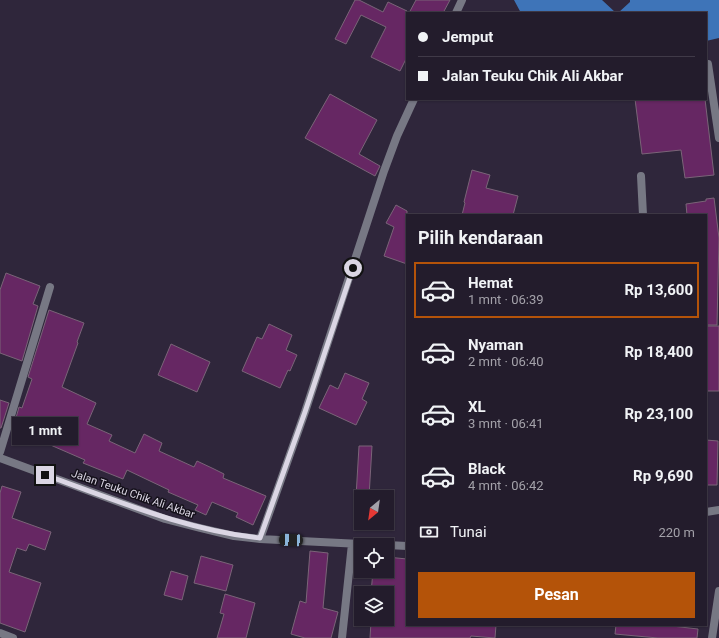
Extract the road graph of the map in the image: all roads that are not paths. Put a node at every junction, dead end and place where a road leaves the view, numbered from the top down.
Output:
1 (462, 0) edge
2 (456, 12) edge
3 (708, 64) dead end
4 (414, 100) edge
5 (719, 138) edge
6 (641, 176) dead end
7 (643, 214) edge
8 (50, 288) dead end
9 (0, 452) edge
10 (0, 458) edge
11 (719, 510) edge
12 (707, 512) edge
13 (260, 538) junction
14 (352, 544) joint
15 (394, 545) edge
16 (406, 546) edge
17 (719, 591) edge
18 (0, 632) edge
19 (13, 638) edge
20 (342, 638) edge
21 (712, 638) edge

1 - 2 street
3 - 5 street
4 - 13 street
6 - 7 street
8 - 9 street
10 - 13 street, Jalan Teuku Chik Ali Akbar
11 - 12 street
13 - 14 street, Jalan Teuku Chik Ali Akbar
14 - 20 street
15 - 16 street
17 - 21 street
18 - 19 street

